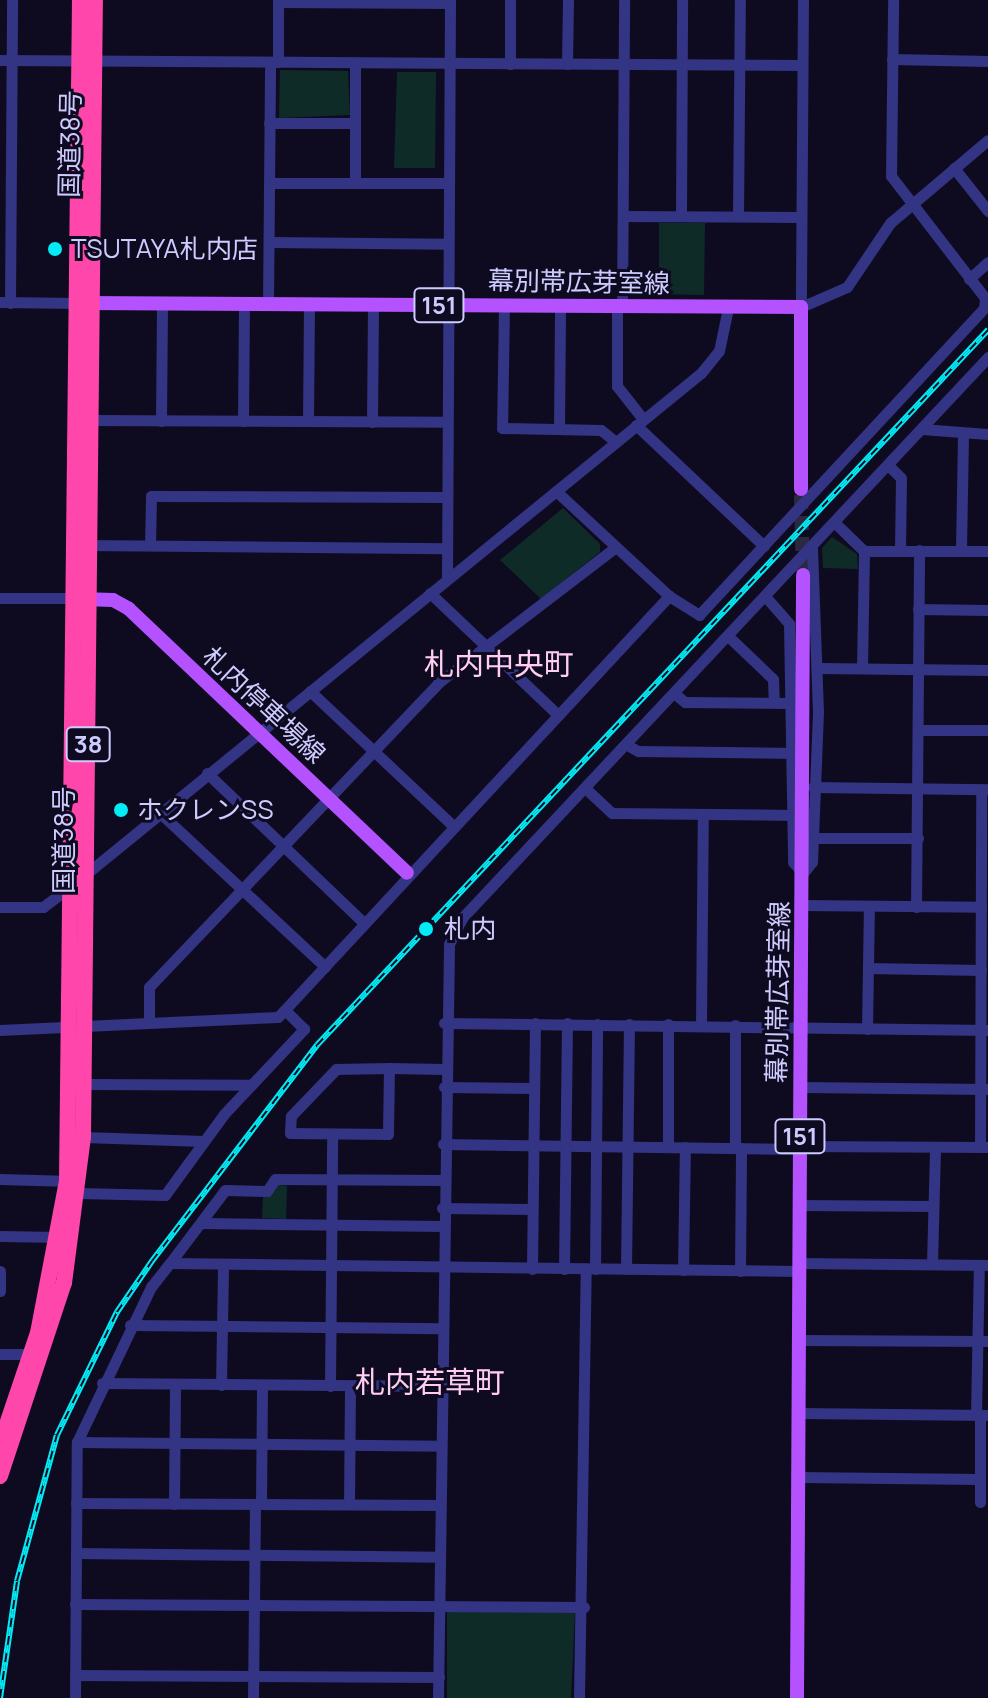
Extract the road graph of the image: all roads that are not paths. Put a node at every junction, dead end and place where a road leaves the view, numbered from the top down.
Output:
1 (12, 0) edge
2 (80, 0) edge
3 (95, 0) edge
4 (510, 0) edge
5 (568, 0) edge
6 (624, 0) edge
7 (682, 0) edge
8 (740, 0) edge
9 (803, 0) edge
10 (893, 0) edge
11 (278, 1) edge
12 (450, 2) edge
13 (892, 59) junction
14 (6, 60) edge
15 (87, 61) junction
16 (988, 61) edge
17 (274, 62) junction
18 (355, 63) junction
19 (450, 63) junction
20 (510, 64) junction
21 (567, 64) junction
22 (624, 64) junction
23 (681, 65) junction
24 (739, 65) junction
25 (802, 65) junction
26 (269, 123) junction
27 (355, 123) junction
28 (988, 140) edge
29 (954, 168) junction
30 (269, 183) junction
31 (355, 183) junction
32 (449, 183) junction
33 (909, 204) junction
34 (988, 211) edge
35 (623, 216) junction
36 (681, 216) junction
37 (738, 216) junction
38 (801, 217) junction
39 (5, 237) edge
40 (269, 242) junction
41 (448, 244) junction
42 (988, 262) edge
43 (969, 279) junction
44 (5, 302) edge
45 (162, 302) junction
46 (85, 303) junction
47 (244, 304) junction
48 (268, 304) junction
49 (309, 304) junction
50 (373, 305) junction
51 (448, 305) junction
52 (504, 305) junction
53 (560, 306) junction
54 (619, 307) junction
55 (801, 307) junction
56 (728, 308) junction
57 (988, 357) edge
58 (92, 420) junction
59 (161, 421) junction
60 (243, 421) junction
61 (308, 421) junction
62 (372, 422) junction
63 (446, 422) junction
64 (640, 422) junction
65 (559, 429) junction
66 (922, 429) junction
67 (963, 434) junction
68 (988, 434) edge
69 (616, 442) junction
70 (888, 465) junction
71 (801, 489) tunnel mouth
72 (556, 491) junction
73 (446, 497) junction
74 (834, 522) junction
75 (83, 545) junction
76 (150, 545) junction
77 (764, 546) junction
78 (812, 546) junction
79 (616, 547) junction
80 (446, 548) junction
81 (900, 550) junction
82 (919, 550) junction
83 (961, 550) junction
84 (864, 551) junction
85 (988, 551) edge
86 (803, 575) tunnel mouth
87 (447, 578) junction
88 (430, 593) junction
89 (669, 596) junction
90 (765, 596) junction
91 (0, 598) edge
92 (83, 598) junction
93 (918, 609) junction
94 (988, 610) edge
95 (729, 637) junction
96 (489, 649) junction
97 (819, 668) junction
98 (862, 668) junction
99 (919, 669) junction
100 (988, 670) edge
101 (310, 691) junction
102 (675, 694) junction
103 (774, 702) junction
104 (790, 703) junction
105 (557, 714) junction
106 (918, 730) junction
107 (988, 730) edge
108 (258, 732) junction
109 (627, 745) junction
110 (374, 750) junction
111 (794, 753) junction
112 (207, 773) junction
113 (813, 787) junction
114 (917, 787) junction
115 (585, 788) junction
116 (984, 789) edge
117 (329, 799) junction
118 (159, 812) junction
119 (703, 814) junction
120 (793, 815) junction
121 (452, 825) junction
122 (813, 838) junction
123 (918, 838) junction
124 (285, 846) junction
125 (407, 873) junction
126 (803, 873) junction
127 (81, 878) junction
128 (245, 890) junction
129 (803, 905) junction
130 (869, 906) junction
131 (0, 907) edge
132 (916, 907) junction
133 (981, 907) junction
134 (364, 923) junction
135 (325, 967) junction
136 (868, 968) junction
137 (981, 970) junction
138 (285, 1010) junction
139 (149, 1021) junction
140 (444, 1023) junction
141 (535, 1023) junction
142 (567, 1023) junction
143 (597, 1024) junction
144 (629, 1024) junction
145 (668, 1024) junction
146 (701, 1024) junction
147 (735, 1025) junction
148 (80, 1026) junction
149 (801, 1028) junction
150 (867, 1029) junction
151 (0, 1030) edge
152 (984, 1030) edge
153 (389, 1068) junction
154 (444, 1069) junction
155 (86, 1084) junction
156 (251, 1085) junction
157 (444, 1087) junction
158 (801, 1087) junction
159 (534, 1088) junction
160 (984, 1089) edge
161 (332, 1134) junction
162 (83, 1137) junction
163 (204, 1141) junction
164 (443, 1144) junction
165 (533, 1146) junction
166 (566, 1146) junction
167 (597, 1147) junction
168 (627, 1147) junction
169 (668, 1147) junction
170 (685, 1147) junction
171 (935, 1147) junction
172 (984, 1147) edge
173 (738, 1148) junction
174 (799, 1148) junction
175 (0, 1179) edge
176 (331, 1180) junction
177 (443, 1180) junction
178 (75, 1185) junction
179 (799, 1205) junction
180 (933, 1206) junction
181 (442, 1208) junction
182 (532, 1209) junction
183 (202, 1223) junction
184 (330, 1225) junction
185 (442, 1226) junction
186 (0, 1236) edge
187 (60, 1237) junction
188 (170, 1263) junction
189 (932, 1264) junction
190 (983, 1265) edge
191 (800, 1267) junction
192 (223, 1269) junction
193 (442, 1269) junction
194 (532, 1269) junction
195 (564, 1269) junction
196 (590, 1269) junction
197 (626, 1269) junction
198 (330, 1270) junction
199 (683, 1270) junction
200 (0, 1271) edge
201 (740, 1271) junction
202 (0, 1291) edge
203 (130, 1325) junction
204 (222, 1326) junction
205 (330, 1327) junction
206 (441, 1328) junction
207 (799, 1340) junction
208 (982, 1341) edge
209 (0, 1354) edge
210 (32, 1354) junction
211 (102, 1383) junction
212 (175, 1385) junction
213 (221, 1385) junction
214 (262, 1385) junction
215 (330, 1386) junction
216 (350, 1386) junction
217 (440, 1386) junction
218 (14, 1409) edge
219 (799, 1413) junction
220 (982, 1415) edge
221 (77, 1442) junction
222 (174, 1443) junction
223 (261, 1444) junction
224 (349, 1444) junction
225 (0, 1445) edge
226 (440, 1446) junction
227 (0, 1476) edge
228 (798, 1477) junction
229 (980, 1479) junction
230 (980, 1502) dead end
231 (76, 1503) junction
232 (174, 1504) junction
233 (258, 1504) junction
234 (349, 1504) junction
235 (440, 1505) junction
236 (76, 1553) junction
237 (255, 1554) junction
238 (439, 1557) junction
239 (75, 1604) junction
240 (254, 1606) junction
241 (439, 1607) junction
242 (584, 1607) junction
243 (75, 1675) junction
244 (253, 1677) junction
245 (439, 1677) junction
246 (75, 1698) edge
247 (253, 1698) edge
248 (438, 1698) edge
249 (579, 1698) edge
250 (797, 1698) edge

1 - 14 street
2 - 15 highway, 国道38号 / 38
3 - 15 highway, 国道38号 / 38
4 - 20 street
5 - 21 street
6 - 22 street
7 - 23 street
8 - 24 street
9 - 25 street
10 - 13 street
11 - 12 street
11 - 17 street
12 - 19 street
13 - 16 street
13 - 33 street
14 - 15 street
14 - 39 street
15 - 17 street
15 - 46 highway, 国道38号 / 38
17 - 18 street
17 - 26 street
18 - 19 street
18 - 27 street
19 - 20 street
19 - 32 street
20 - 21 street
21 - 22 street
22 - 23 street
22 - 35 street
23 - 24 street
23 - 36 street
24 - 25 street
24 - 37 street
25 - 38 street
26 - 27 street
26 - 30 street
27 - 31 street
28 - 29 street
29 - 33 street
29 - 34 street
30 - 31 street
30 - 40 street
31 - 32 street
32 - 41 street
33 - 43 street
33 - 55 street
35 - 36 street
35 - 54 street
36 - 37 street
37 - 38 street
38 - 55 street
39 - 44 street
40 - 41 street
40 - 48 street
41 - 51 street
42 - 43 street
43 - 77 street
44 - 46 street
45 - 46 main road, 幕別帯広芽室線 / 151
45 - 47 main road, 幕別帯広芽室線 / 151
45 - 59 street
46 - 58 highway, 国道38号 / 38
46 - 75 highway, 国道38号 / 38
47 - 48 main road, 幕別帯広芽室線 / 151
47 - 60 street
48 - 49 main road, 幕別帯広芽室線 / 151
49 - 50 main road, 幕別帯広芽室線 / 151
49 - 61 street
50 - 51 main road, 幕別帯広芽室線 / 151
50 - 62 street
51 - 52 main road, 幕別帯広芽室線 / 151
51 - 63 street
52 - 53 main road, 幕別帯広芽室線 / 151
52 - 65 street
53 - 54 main road, 幕別帯広芽室線 / 151
53 - 65 street
54 - 56 main road, 幕別帯広芽室線 / 151
54 - 64 street
55 - 56 main road, 幕別帯広芽室線 / 151
55 - 71 main road
56 - 64 street
57 - 66 street
58 - 59 street
58 - 75 highway, 国道38号 / 38
59 - 60 street
60 - 61 street
61 - 62 street
62 - 63 street
63 - 73 street
64 - 69 street
64 - 77 street
65 - 69 street
66 - 67 street
66 - 70 street
67 - 68 street
67 - 83 street
69 - 72 street
70 - 74 street
70 - 81 street
72 - 79 street
72 - 87 street
73 - 76 street
73 - 80 street
74 - 78 street
74 - 84 street
75 - 76 street
75 - 92 highway, 国道38号 / 38
76 - 80 street
77 - 89 street
78 - 90 street
78 - 97 street
79 - 89 street
79 - 96 street
80 - 87 street
81 - 82 street
81 - 84 street
82 - 83 street
82 - 93 street
83 - 85 street
84 - 98 street
86 - 126 main road, 幕別帯広芽室線 / 151
87 - 88 street
88 - 96 street
88 - 101 street
89 - 105 street
90 - 95 street
90 - 104 street
91 - 92 street
92 - 108 main road, 札内停車場線
92 - 127 highway, 国道38号 / 38
93 - 94 street
93 - 99 street
95 - 102 street
95 - 103 street
96 - 105 street
96 - 110 street
97 - 98 street
97 - 113 street
98 - 99 street
99 - 100 street
99 - 106 street
101 - 108 street
101 - 110 street
102 - 103 street
102 - 109 street
103 - 104 street
104 - 111 street
105 - 121 street
106 - 107 street
106 - 114 street
108 - 112 street
108 - 117 main road, 札内停車場線
109 - 111 street
109 - 115 street
110 - 117 street
110 - 121 street
111 - 120 street
112 - 118 street
112 - 124 street
113 - 114 street
113 - 122 street
114 - 116 street
114 - 123 street
115 - 119 street
115 - 140 street
116 - 133 street
117 - 124 street
117 - 125 main road, 札内停車場線
118 - 127 street
118 - 128 street
119 - 120 street
119 - 146 street
120 - 126 street
121 - 125 street
122 - 123 street
122 - 126 street
123 - 132 street
124 - 128 street
124 - 134 street
125 - 134 street
126 - 129 main road, 幕別帯広芽室線 / 151
127 - 131 street
127 - 148 highway, 国道38号 / 38
128 - 135 street
128 - 139 street
129 - 130 street
129 - 149 main road, 幕別帯広芽室線 / 151
130 - 132 street
130 - 136 street
132 - 133 street
133 - 137 street
134 - 135 street
135 - 138 street
136 - 137 street
136 - 150 street
137 - 152 street
138 - 139 street
138 - 156 street
139 - 148 street
140 - 141 street
140 - 154 street
141 - 142 street
141 - 159 street
142 - 143 street
142 - 166 street
143 - 144 street
143 - 167 street
144 - 145 street
144 - 168 street
145 - 146 street
145 - 169 street
146 - 147 street
147 - 149 street
147 - 173 street
148 - 151 street
148 - 155 highway, 国道38号 / 38
148 - 178 highway, 国道38号 / 38
149 - 150 street
149 - 158 main road, 幕別帯広芽室線 / 151
150 - 152 street
152 - 160 street
153 - 154 street
153 - 161 street
153 - 161 street
154 - 157 street
155 - 156 street
155 - 162 highway, 国道38号 / 38
156 - 163 street
157 - 159 street
157 - 164 street
158 - 160 street
158 - 174 main road, 幕別帯広芽室線 / 151
159 - 165 street
160 - 172 street
161 - 176 street
162 - 163 street
162 - 178 highway, 国道38号 / 38
163 - 178 street
164 - 165 street
164 - 177 street
165 - 166 street
165 - 182 street
166 - 167 street
166 - 195 street
167 - 168 street
167 - 196 street
168 - 169 street
168 - 197 street
169 - 170 street
170 - 173 street
170 - 199 street
171 - 172 street
171 - 174 street
171 - 180 street
173 - 174 street
173 - 201 street
174 - 179 main road, 幕別帯広芽室線 / 151
175 - 178 street
176 - 177 street
176 - 183 street
176 - 184 street
177 - 181 street
178 - 187 highway, 国道38号 / 38
178 - 218 highway, 国道38号 / 38
179 - 180 street
179 - 191 main road, 幕別帯広芽室線 / 151
180 - 189 street
181 - 182 street
181 - 185 street
182 - 194 street
183 - 184 street
183 - 188 street
184 - 185 street
184 - 198 street
185 - 193 street
186 - 187 street
187 - 210 highway, 国道38号 / 38
188 - 192 street
188 - 203 street
189 - 190 street
189 - 191 street
190 - 208 street
191 - 201 street
191 - 207 main road, 幕別帯広芽室線 / 151
192 - 198 street
192 - 204 street
193 - 194 street
193 - 198 street
193 - 206 street
194 - 195 street
195 - 196 street
196 - 197 street
196 - 242 street
197 - 199 street
198 - 205 street
199 - 201 street
200 - 202 street
203 - 204 street
203 - 211 street
204 - 205 street
204 - 213 street
205 - 206 street
205 - 215 street
206 - 217 street
207 - 208 street
207 - 219 main road, 幕別帯広芽室線 / 151
208 - 220 street
209 - 210 street
210 - 218 highway, 国道38号 / 38
211 - 212 street
211 - 221 street
212 - 213 street
212 - 222 street
213 - 214 street
214 - 215 street
214 - 223 street
215 - 216 street
216 - 217 street
216 - 224 street
217 - 226 street
218 - 225 highway, 国道38号 / 38
218 - 227 highway, 国道38号 / 38
219 - 220 street
219 - 228 main road, 幕別帯広芽室線 / 151
220 - 229 street
221 - 222 street
221 - 231 street
222 - 223 street
222 - 232 street
223 - 224 street
223 - 233 street
224 - 226 street
224 - 234 street
226 - 235 street
228 - 229 street
228 - 250 main road, 幕別帯広芽室線 / 151
229 - 230 street
231 - 232 street
231 - 236 street
232 - 233 street
233 - 234 street
233 - 237 street
234 - 235 street
235 - 238 street
236 - 237 street
236 - 239 street
237 - 238 street
237 - 240 street
238 - 241 street
239 - 240 street
239 - 243 street
240 - 241 street
240 - 244 street
241 - 242 street
241 - 245 street
242 - 249 street
243 - 244 street
243 - 246 street
244 - 245 street
244 - 247 street
245 - 248 street

